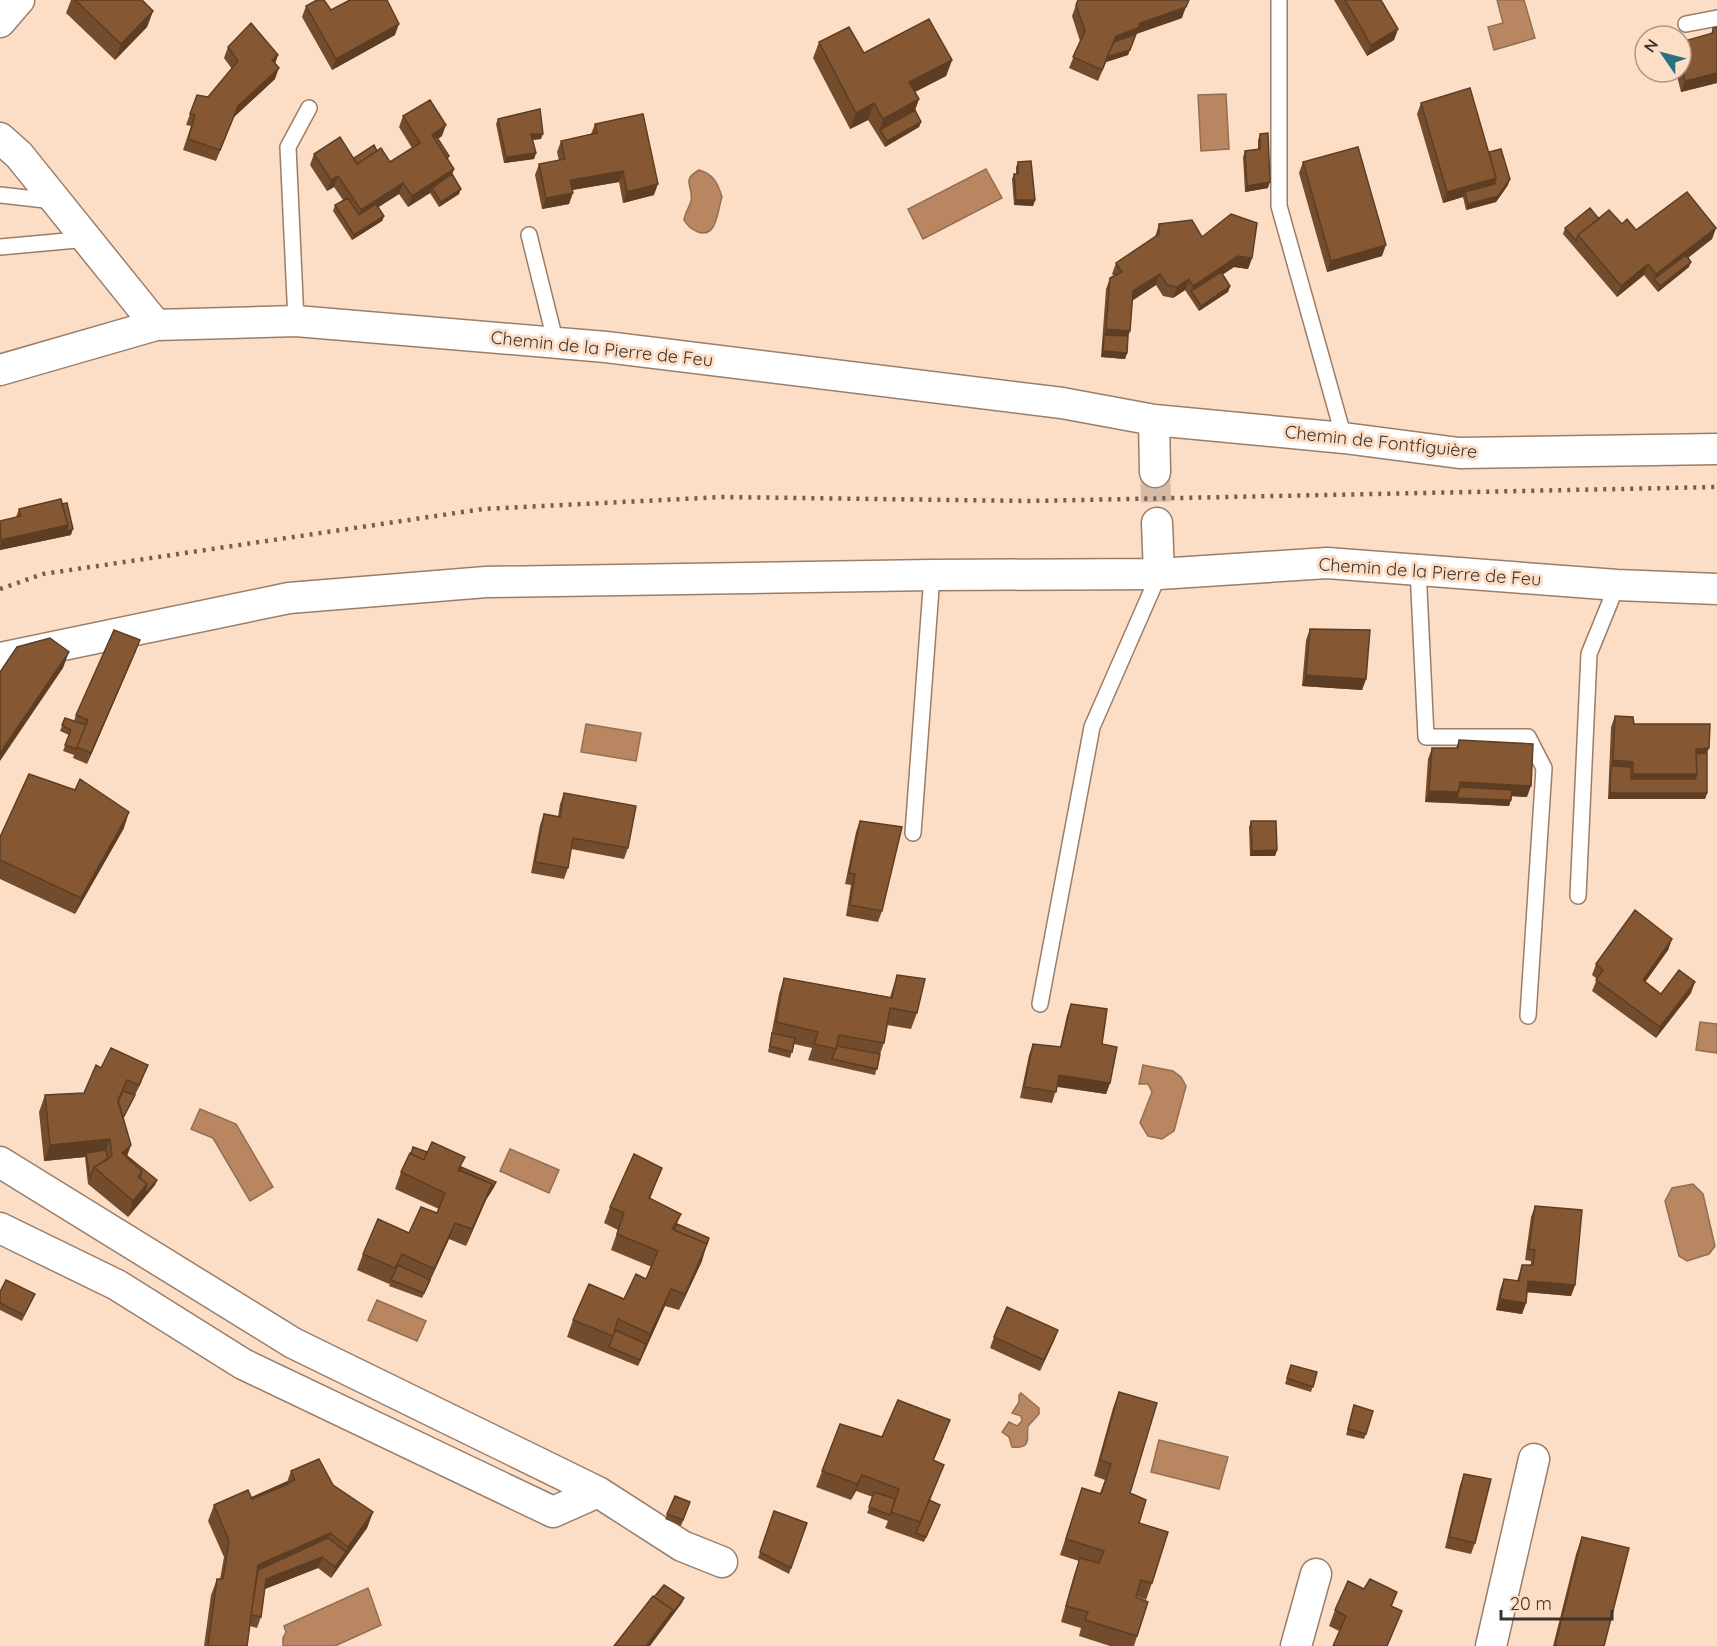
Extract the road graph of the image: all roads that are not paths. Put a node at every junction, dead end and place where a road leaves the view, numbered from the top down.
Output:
1 (19, 0) edge
2 (1279, 0) edge
3 (1717, 18) edge
4 (0, 22) edge
5 (1686, 24) dead end
6 (309, 108) dead end
7 (0, 138) edge
8 (0, 195) edge
9 (57, 201) junction
10 (529, 235) dead end
11 (88, 239) junction
12 (0, 247) edge
13 (296, 321) junction
14 (156, 325) junction
15 (556, 344) junction
16 (0, 370) edge
17 (1154, 420) junction
18 (1344, 438) junction
19 (1717, 449) edge
20 (1155, 472) tunnel mouth
21 (1157, 523) tunnel mouth
22 (1418, 569) junction
23 (1159, 574) junction
24 (932, 575) junction
25 (1617, 585) junction
26 (1717, 589) edge
27 (0, 658) edge
28 (913, 833) dead end
29 (1578, 896) dead end
30 (1040, 1004) dead end
31 (1528, 1016) dead end
32 (0, 1162) edge
33 (0, 1228) edge
34 (1534, 1459) dead end
35 (598, 1491) junction
36 (722, 1562) dead end
37 (1317, 1574) dead end
38 (1296, 1646) edge
39 (1491, 1646) edge

1 - 4 street
2 - 18 lane
3 - 5 lane
6 - 13 lane
7 - 9 street
8 - 9 lane
9 - 11 street
10 - 15 lane
11 - 12 lane
11 - 14 street
13 - 14 street, Chemin de la Pierre de Feu
13 - 15 street, Chemin de la Pierre de Feu
14 - 16 street, Chemin de la Pierre de Feu
15 - 17 street, Chemin de la Pierre de Feu
17 - 18 street, Chemin de Fontfiguière
17 - 20 street
18 - 19 street, Chemin de Fontfiguière
21 - 23 street
22 - 23 street, Chemin de la Pierre de Feu
22 - 25 street, Chemin de la Pierre de Feu
22 - 31 lane
23 - 24 street, Chemin de la Pierre de Feu
23 - 30 lane
24 - 27 street, Chemin de la Pierre de Feu
24 - 28 lane
25 - 26 street, Chemin de la Pierre de Feu
25 - 29 lane
32 - 35 street
33 - 35 street
34 - 39 street
35 - 36 street
37 - 38 street

